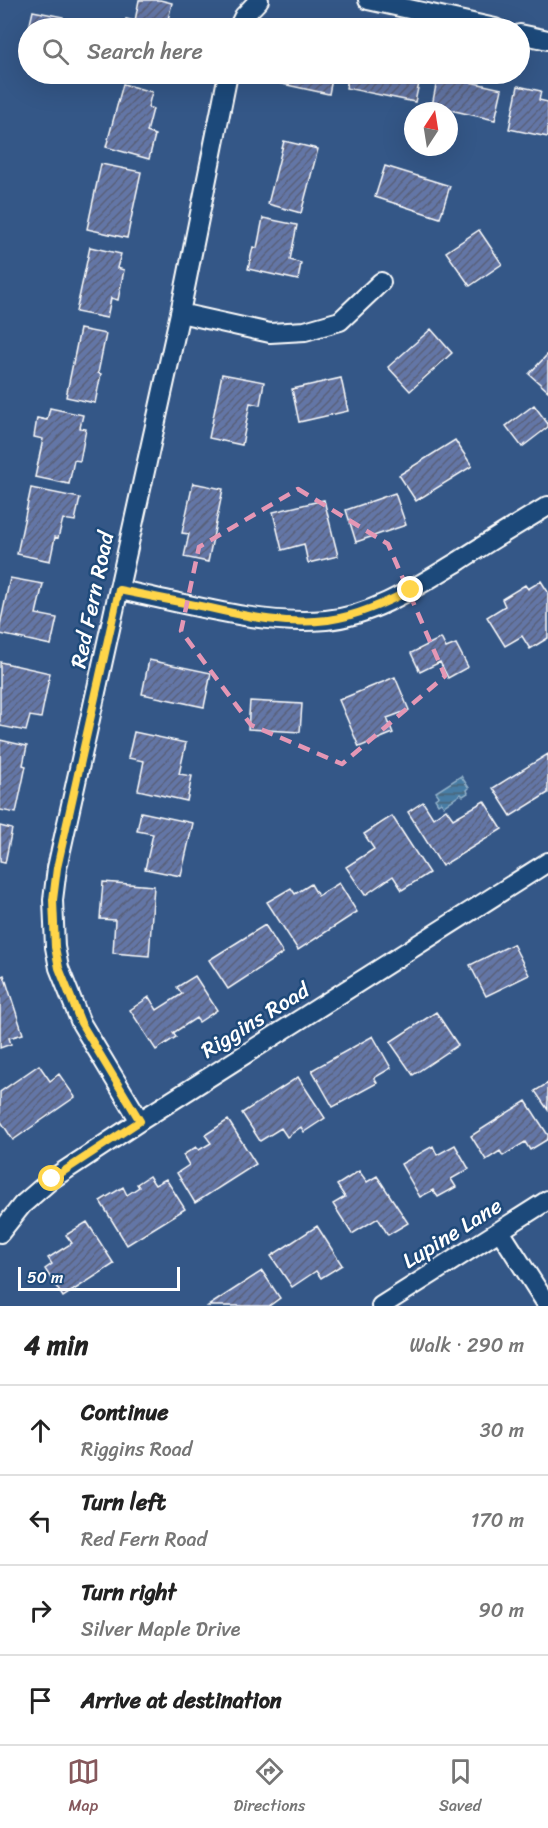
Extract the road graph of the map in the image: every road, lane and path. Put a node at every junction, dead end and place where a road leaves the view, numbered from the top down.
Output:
1 (259, 0) edge
2 (368, 0) edge
3 (243, 18) edge
4 (450, 18) edge
5 (530, 36) edge
6 (548, 40) edge
7 (226, 84) edge
8 (381, 282) dead end
9 (180, 313) junction
10 (548, 506) edge
11 (119, 590) junction
12 (548, 862) edge
13 (140, 1121) junction
14 (548, 1200) edge
15 (500, 1231) junction
16 (0, 1233) edge
17 (381, 1306) edge
18 (548, 1306) edge

1 - 3 street
2 - 4 street
5 - 6 street
7 - 9 street, Red Fern Road
8 - 9 street
9 - 11 street, Red Fern Road
10 - 11 street
11 - 13 street, Red Fern Road
12 - 13 street, Riggins Road
13 - 16 street, Riggins Road
14 - 15 street, Lupine Lane
15 - 17 street, Lupine Lane
15 - 18 street

